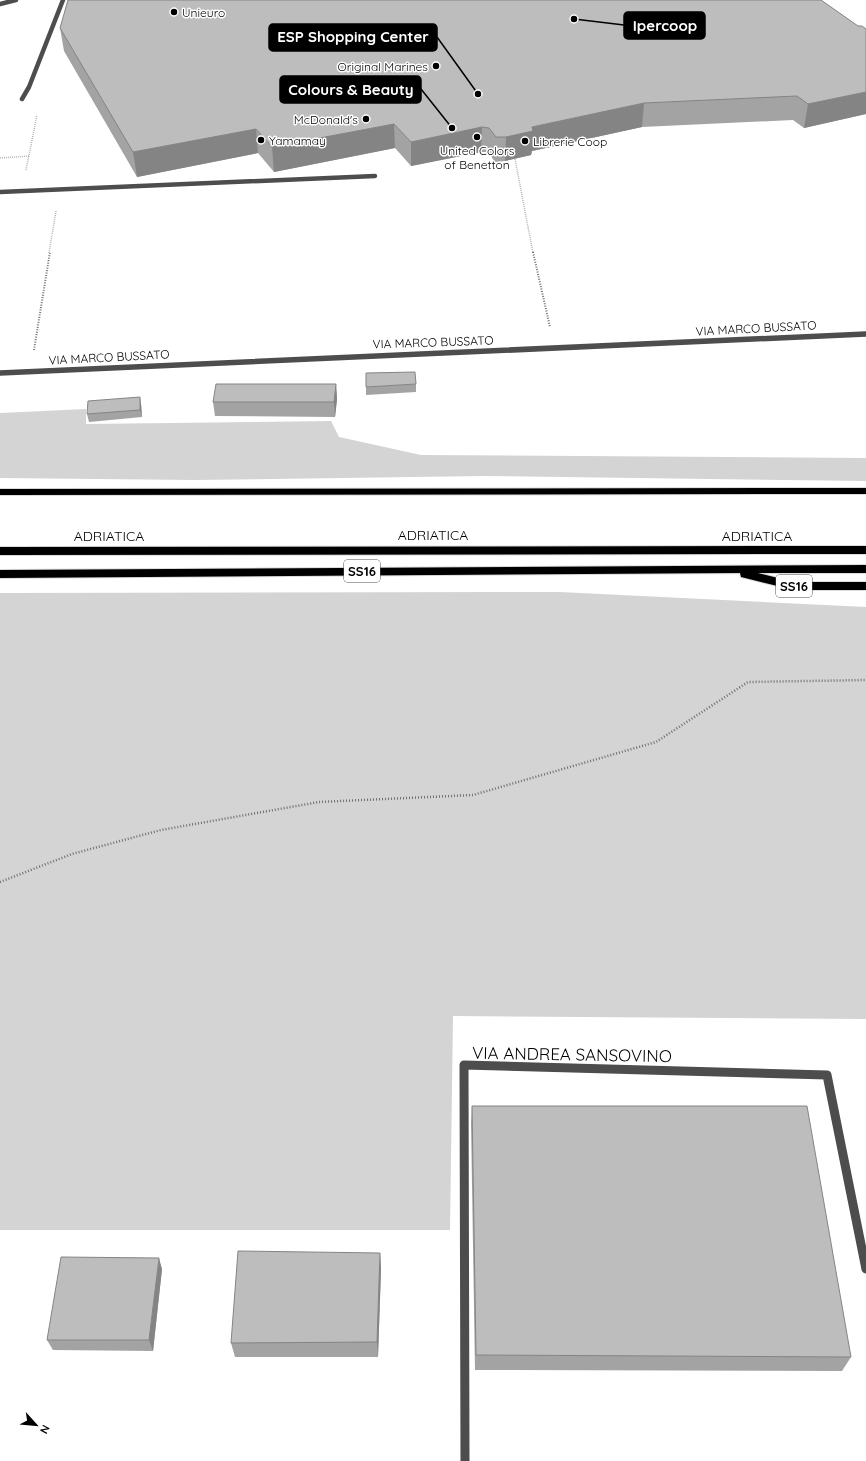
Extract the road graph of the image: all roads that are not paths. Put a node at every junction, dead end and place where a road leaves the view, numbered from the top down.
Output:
1 (16, 0) edge
2 (63, 0) edge
3 (0, 4) edge
4 (22, 100) dead end
5 (375, 176) dead end
6 (0, 192) edge
7 (866, 334) edge
8 (0, 373) edge
9 (866, 491) edge
10 (0, 492) edge
11 (866, 550) edge
12 (0, 551) edge
13 (724, 569) junction
14 (866, 569) edge
15 (0, 574) edge
16 (866, 586) edge
17 (866, 1269) edge
18 (465, 1461) edge

1 - 3 street
2 - 4 street
5 - 6 street
7 - 8 street, VIA MARCO BUSSATO
9 - 10 highway
11 - 12 highway, ADRIATICA / SS16
13 - 14 highway, SS16
13 - 15 highway, SS16
13 - 16 highway, SS16
17 - 18 street, VIA ANDREA SANSOVINO

